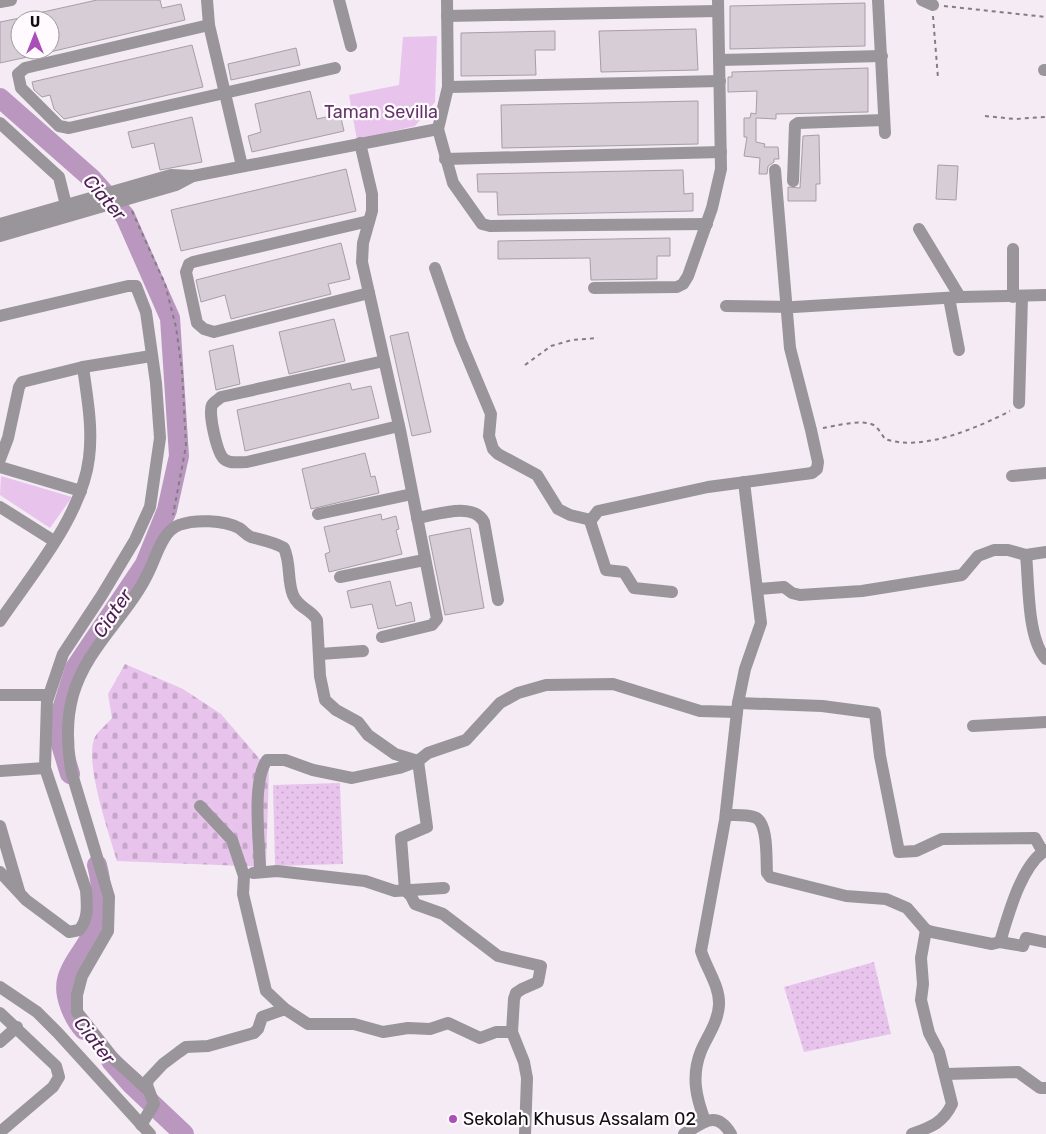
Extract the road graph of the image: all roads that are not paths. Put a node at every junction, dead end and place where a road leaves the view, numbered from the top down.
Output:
1 (11, 0) edge
2 (207, 0) edge
3 (339, 0) edge
4 (447, 0) edge
5 (878, 0) edge
6 (0, 2) edge
7 (718, 6) edge
8 (447, 16) junction
9 (209, 25) junction
10 (351, 46) dead end
11 (882, 56) junction
12 (719, 60) junction
13 (335, 68) dead end
14 (720, 81) junction
15 (448, 87) junction
16 (224, 94) junction
17 (0, 123) edge
18 (438, 129) junction
19 (5, 134) edge
20 (360, 143) junction
21 (722, 152) junction
22 (446, 159) junction
23 (242, 166) junction
24 (775, 170) dead end
25 (793, 180) dead end
26 (67, 211) junction
27 (369, 221) junction
28 (0, 224) edge
29 (707, 224) junction
30 (919, 229) dead end
31 (0, 236) edge
32 (1013, 249) dead end
33 (434, 268) dead end
34 (594, 288) dead end
35 (369, 293) junction
36 (1046, 295) edge
37 (954, 297) junction
38 (1018, 297) junction
39 (726, 306) dead end
40 (788, 307) junction
41 (0, 316) edge
42 (959, 350) dead end
43 (151, 356) junction
44 (384, 361) junction
45 (83, 367) junction
46 (1019, 403) road end
47 (399, 426) junction
48 (0, 459) edge
49 (0, 467) edge
50 (1046, 473) edge
51 (1012, 476) dead end
52 (744, 482) junction
53 (81, 491) junction
54 (412, 494) junction
55 (0, 507) edge
56 (318, 514) dead end
57 (417, 518) junction
58 (591, 520) junction
59 (54, 541) junction
60 (1046, 552) edge
61 (1026, 555) junction
62 (424, 560) junction
63 (340, 577) dead end
64 (759, 589) junction
65 (672, 592) dead end
66 (498, 600) dead end
67 (0, 621) edge
68 (382, 637) dead end
69 (363, 651) dead end
70 (320, 654) junction
71 (1046, 659) edge
72 (0, 695) edge
73 (48, 695) junction
74 (738, 708) junction
75 (1046, 722) edge
76 (973, 726) dead end
77 (418, 761) junction
78 (45, 768) junction
79 (0, 771) edge
80 (200, 806) dead end
81 (726, 815) junction
82 (0, 826) edge
83 (1044, 851) edge
84 (0, 872) edge
85 (260, 872) junction
86 (244, 876) junction
87 (444, 888) dead end
88 (405, 890) junction
89 (20, 894) junction
90 (926, 930) junction
91 (1000, 942) junction
92 (1046, 942) edge
93 (0, 987) edge
94 (285, 1010) junction
95 (0, 1013) edge
96 (17, 1027) junction
97 (512, 1032) junction
98 (0, 1042) edge
99 (946, 1074) junction
100 (1046, 1088) edge
101 (148, 1090) junction
102 (705, 1121) junction
103 (145, 1126) edge
104 (0, 1132) edge
105 (525, 1134) edge
106 (684, 1134) edge
107 (731, 1134) edge
108 (912, 1134) edge

1 - 6 street
2 - 9 street
3 - 10 street
4 - 8 street
5 - 11 street
7 - 8 street
7 - 12 street
8 - 15 street
9 - 16 street
9 - 16 street
11 - 12 street
11 - 25 street
12 - 14 street
13 - 16 street
14 - 15 street
14 - 21 street
15 - 18 street
16 - 23 street
17 - 19 street
18 - 20 street
18 - 22 street
19 - 26 street
20 - 23 street
20 - 27 street
21 - 22 street
21 - 29 street
22 - 29 street
23 - 26 street
24 - 40 street
26 - 28 street
26 - 31 street
27 - 35 street
27 - 35 street
29 - 34 street
30 - 37 street
32 - 38 street
33 - 58 street
35 - 44 street
36 - 38 street
37 - 38 street
37 - 40 street
37 - 42 street
38 - 46 street
39 - 40 street
40 - 52 street
41 - 43 street
43 - 45 street
43 - 73 street
44 - 47 street
44 - 47 street
45 - 48 street
45 - 53 street
47 - 54 street
49 - 53 street
50 - 51 street
52 - 58 street
52 - 64 street
53 - 59 street
54 - 56 street
54 - 57 street
55 - 59 street
57 - 62 street
57 - 66 street
58 - 65 street
59 - 67 street
60 - 61 street
61 - 64 street
61 - 71 street
62 - 63 street
62 - 68 street
64 - 74 street
69 - 70 street
70 - 77 street
70 - 101 street
72 - 73 street
73 - 78 street
74 - 77 street
74 - 81 street
74 - 83 street
75 - 76 street
77 - 85 street
77 - 88 street
78 - 79 street
78 - 89 street
80 - 86 street
81 - 90 street
81 - 102 street
82 - 89 street
83 - 91 street
84 - 89 street
85 - 86 street
85 - 88 street
86 - 94 street
87 - 88 street
88 - 97 street
90 - 91 street
90 - 99 street
91 - 92 street
93 - 103 street
94 - 97 street
94 - 101 street
95 - 96 street
96 - 98 street
96 - 104 street
97 - 105 street
99 - 100 street
99 - 108 street
101 - 103 street
102 - 106 street
102 - 107 street

